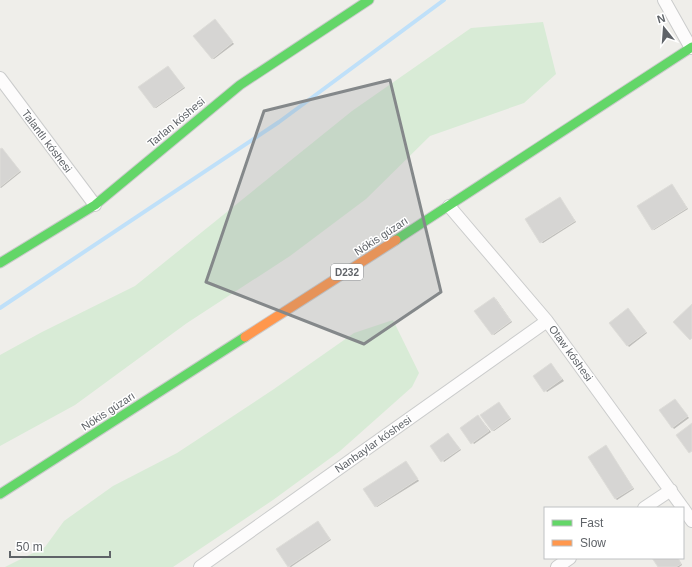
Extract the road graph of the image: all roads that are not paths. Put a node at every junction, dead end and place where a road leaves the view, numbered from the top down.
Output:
1 (369, 0) edge
2 (664, 0) edge
3 (692, 47) edge
4 (0, 78) edge
5 (95, 204) junction
6 (449, 206) junction
7 (0, 263) edge
8 (547, 321) junction
9 (671, 490) junction
10 (0, 494) edge
11 (646, 507) edge
12 (682, 507) edge
13 (684, 510) edge
14 (692, 522) edge
15 (569, 559) edge
16 (200, 567) edge
17 (557, 567) edge

1 - 5 main road, Tarlan kóshesi
2 - 3 street
3 - 6 main road, Nókis gúzarı / D232
4 - 5 street, Talantlı kóshesi
5 - 7 main road, Tarlan kóshesi
6 - 8 street, Otaw kóshesi
6 - 10 main road, Nókis gúzarı / D232
8 - 9 street, Otaw kóshesi
8 - 16 street, Nanbaylar kóshesi
9 - 11 street
9 - 12 street, Otaw kóshesi
13 - 14 street, Otaw kóshesi
15 - 17 street

